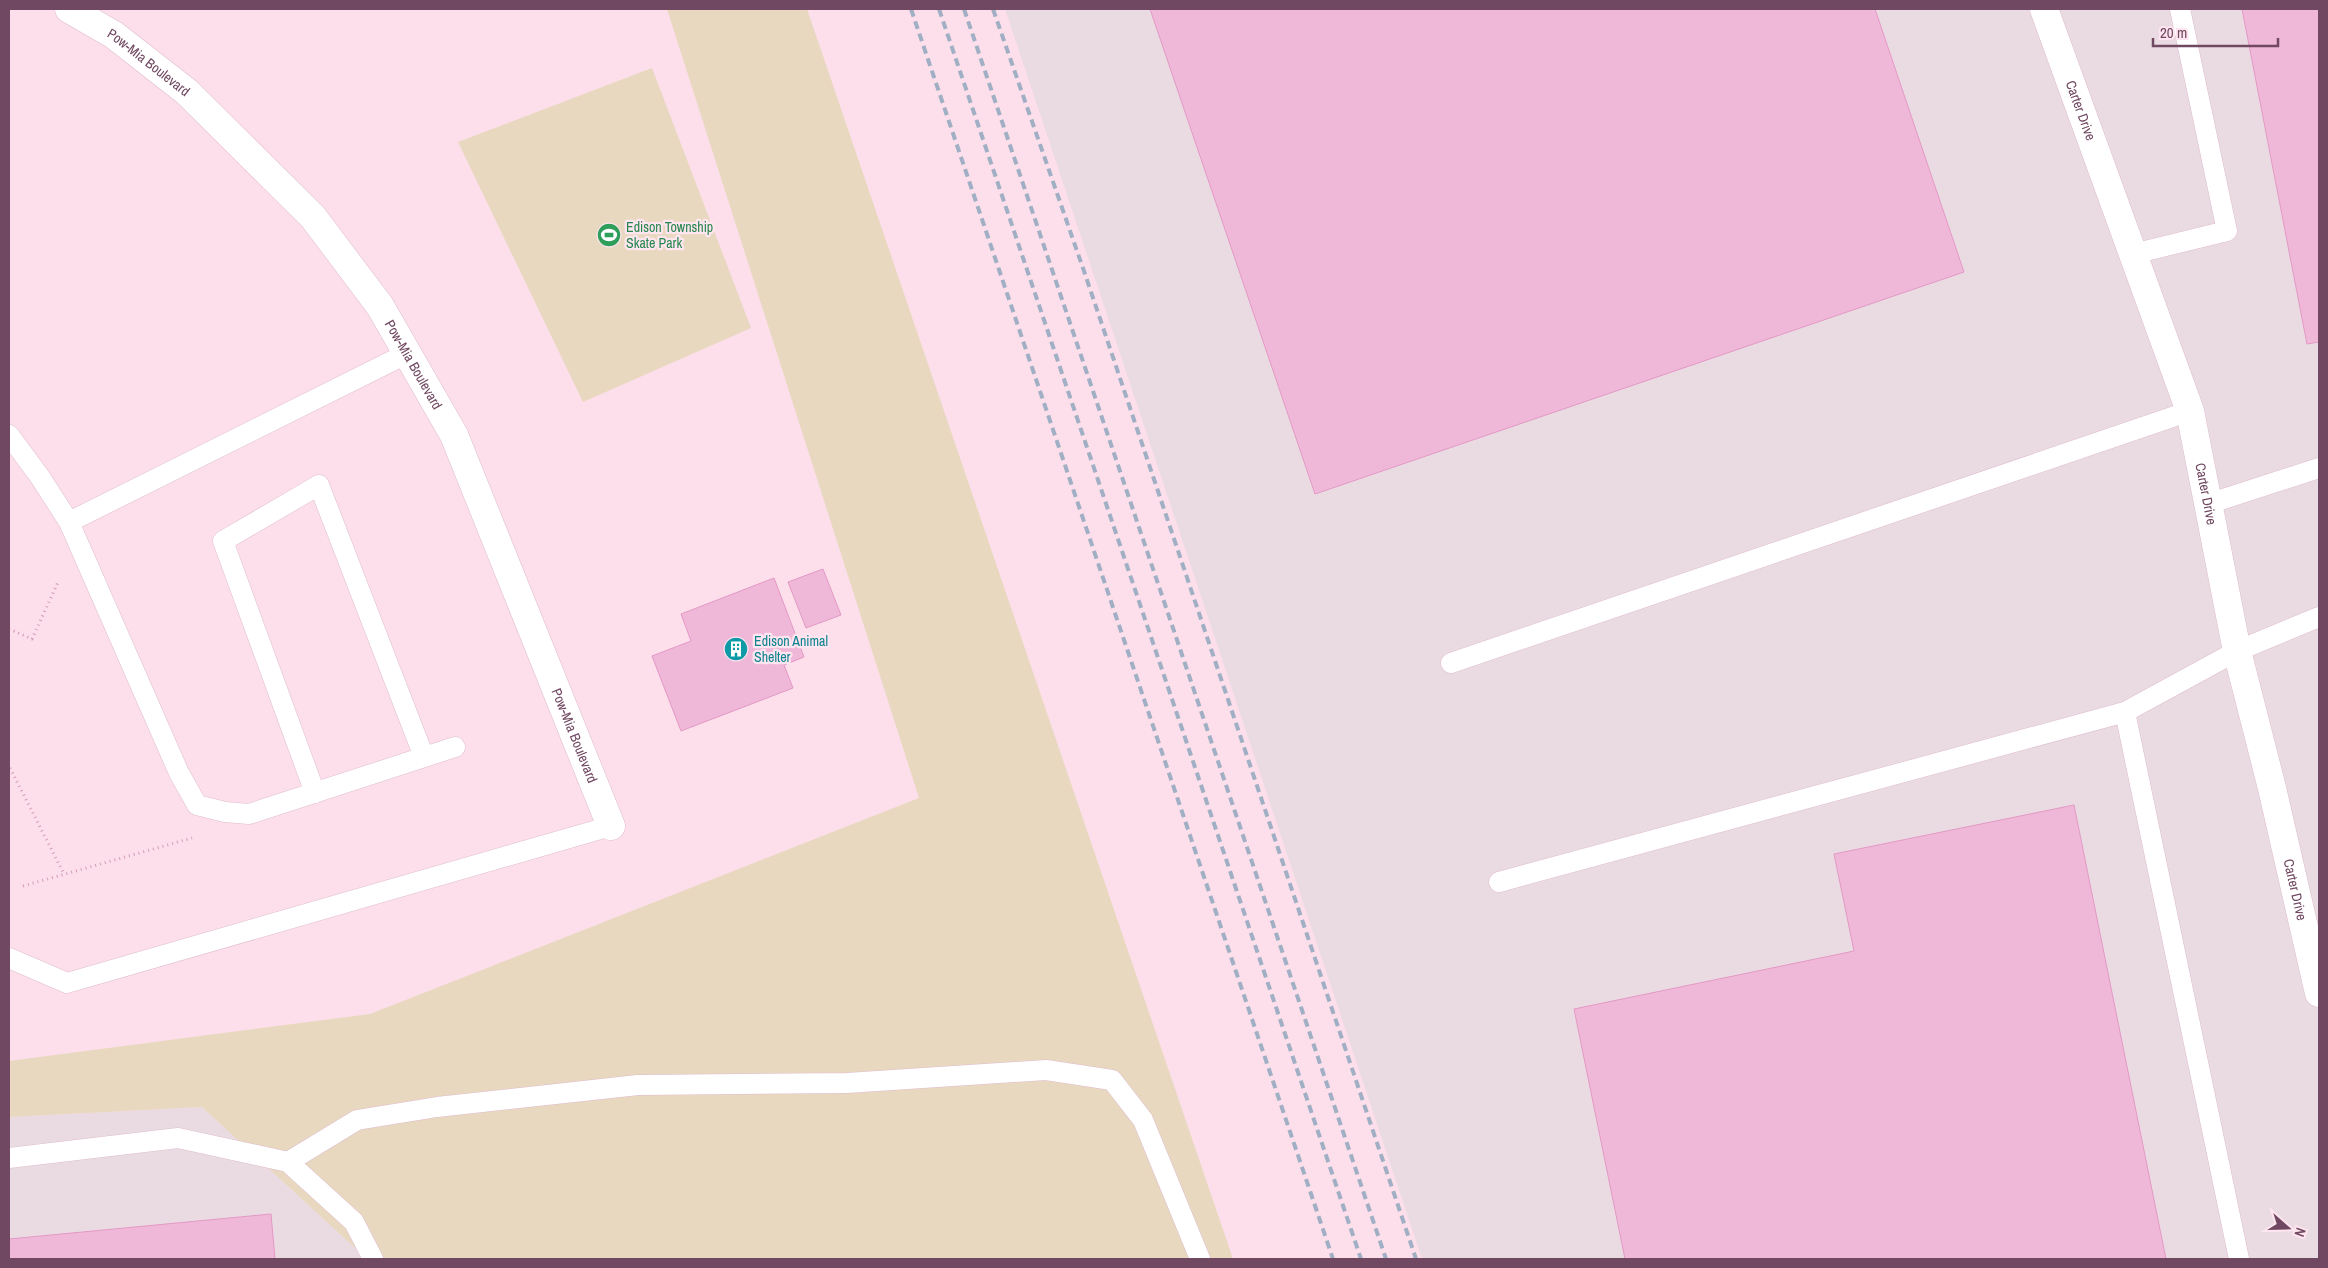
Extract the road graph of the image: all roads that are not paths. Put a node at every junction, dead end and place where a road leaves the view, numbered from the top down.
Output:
1 (68, 9) edge
2 (2044, 9) edge
3 (2180, 9) edge
4 (2133, 254) junction
5 (408, 353) junction
6 (2190, 411) junction
7 (9, 435) edge
8 (2319, 468) edge
9 (2208, 504) junction
10 (69, 522) junction
11 (2319, 617) edge
12 (2237, 651) junction
13 (1451, 663) dead end
14 (2125, 712) junction
15 (455, 747) dead end
16 (424, 757) junction
17 (315, 793) junction
18 (611, 826) joint
19 (1499, 882) dead end
20 (9, 958) edge
21 (2319, 993) edge
22 (9, 1158) edge
23 (288, 1162) junction
24 (373, 1259) edge
25 (1200, 1259) edge
26 (2239, 1259) edge

1 - 5 street, Pow-Mia Boulevard
2 - 4 street, Carter Drive
3 - 4 lane
4 - 6 street, Carter Drive
5 - 10 lane
5 - 18 street, Pow-Mia Boulevard
6 - 9 street, Carter Drive
6 - 13 lane
7 - 10 lane
8 - 9 lane
9 - 12 street, Carter Drive
10 - 17 lane
11 - 12 lane
12 - 14 lane
12 - 21 street, Carter Drive
14 - 19 lane
14 - 26 lane
15 - 16 lane
16 - 17 lane
16 - 17 lane
18 - 20 lane
22 - 23 lane
23 - 24 lane
23 - 25 lane

